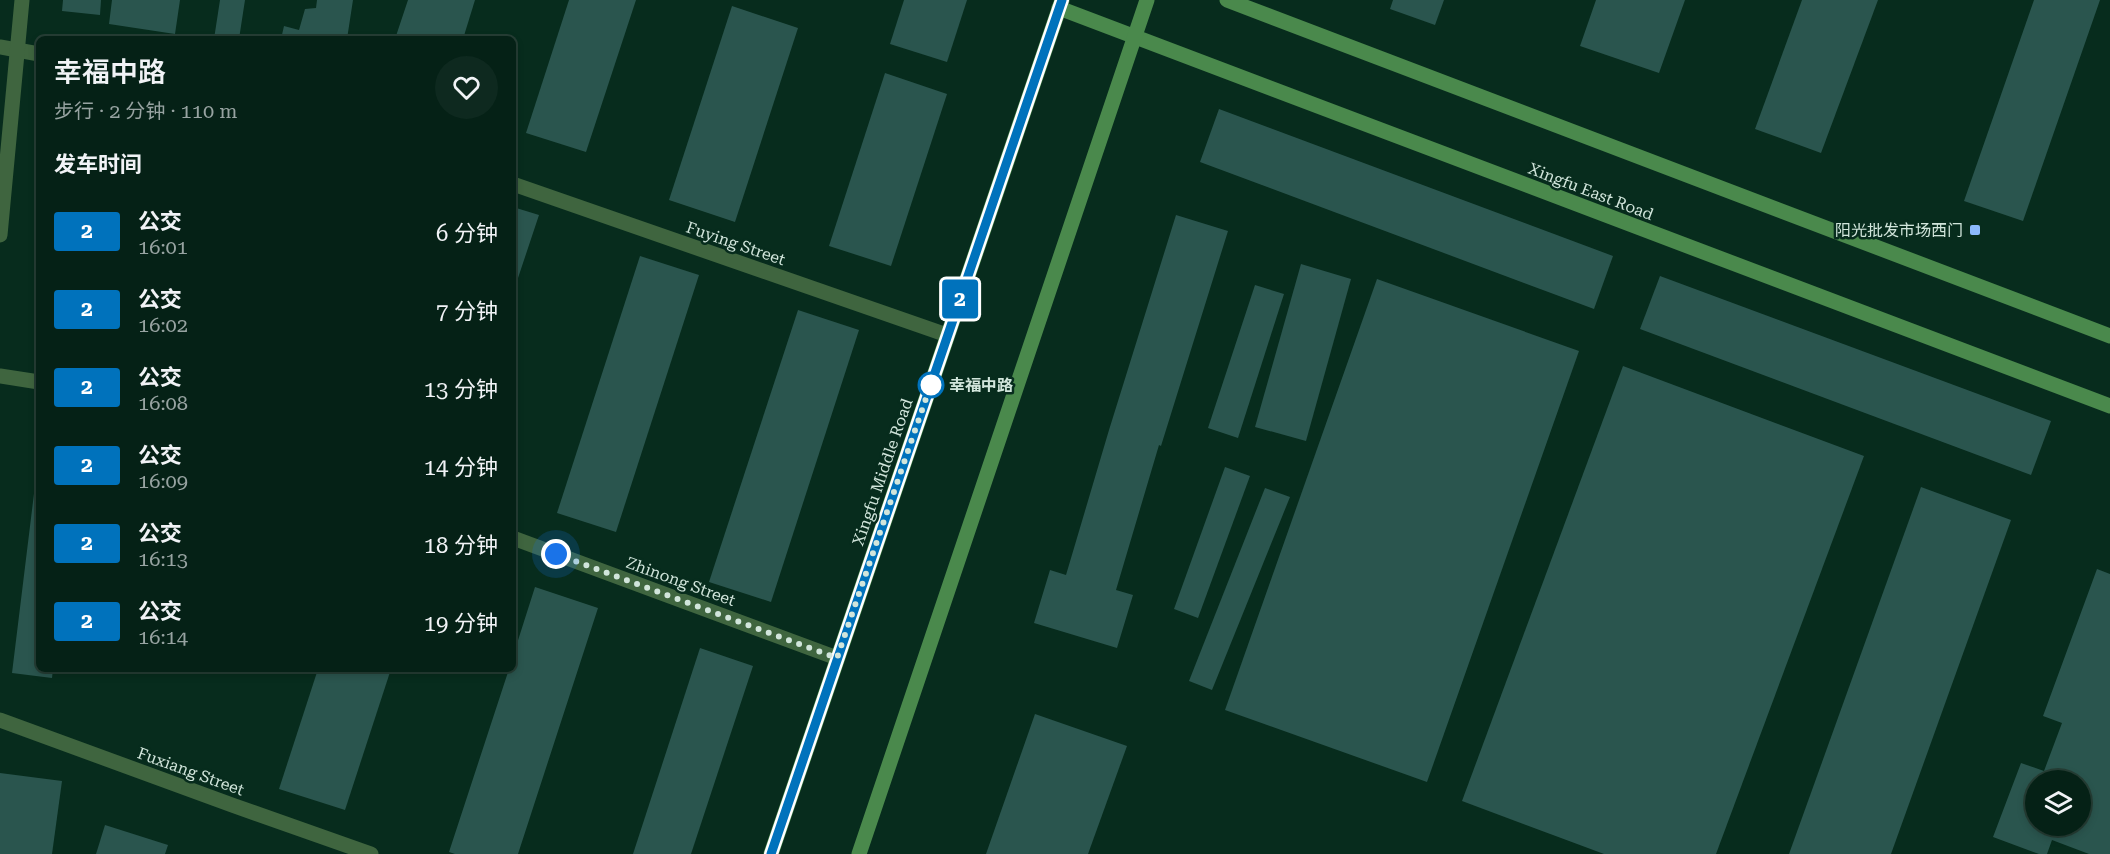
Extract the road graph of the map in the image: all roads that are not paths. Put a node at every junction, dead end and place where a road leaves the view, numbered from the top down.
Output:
1 (22, 0) edge
2 (1147, 0) edge
3 (1227, 0) edge
4 (1061, 4) edge
5 (1135, 37) junction
6 (0, 47) edge
7 (17, 50) junction
8 (36, 53) edge
9 (516, 185) edge
10 (0, 235) edge
11 (947, 335) junction
12 (2110, 336) edge
13 (0, 376) edge
14 (36, 382) edge
15 (2110, 406) edge
16 (516, 539) edge
17 (837, 658) junction
18 (0, 720) edge
19 (371, 854) edge
20 (771, 854) edge
21 (860, 854) edge

1 - 7 street
2 - 5 street
3 - 12 street
4 - 5 street, Xingfu East Road
4 - 11 street, Xingfu Middle Road
5 - 15 street, Xingfu East Road
5 - 21 street
6 - 7 street
7 - 8 street
7 - 10 street
9 - 11 street, Fuying Street
11 - 17 street, Xingfu Middle Road
13 - 14 street
16 - 17 street, Zhinong Street
17 - 20 street, Xingfu Middle Road
18 - 19 street, Fuxiang Street

